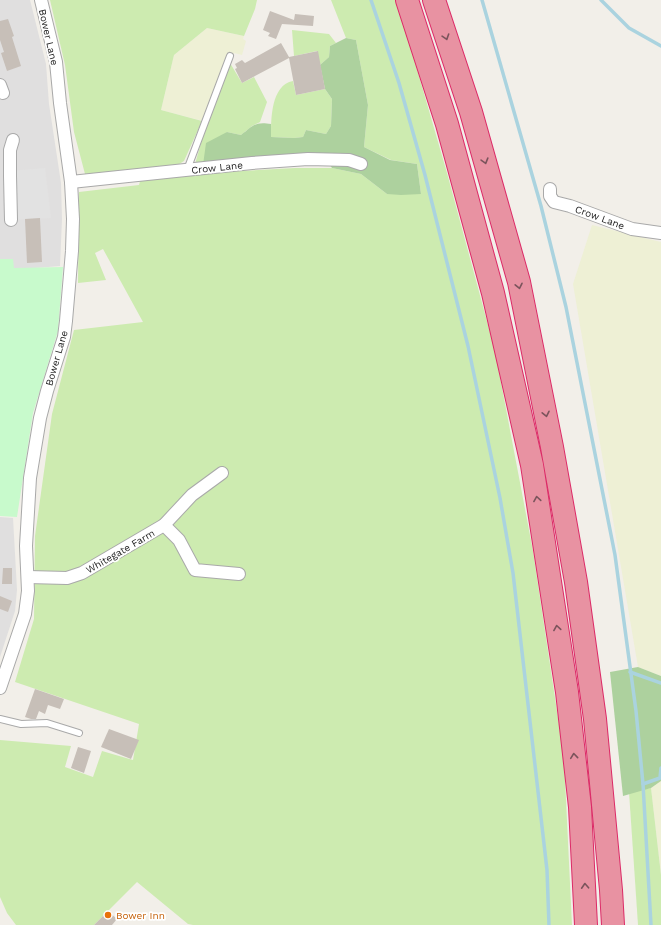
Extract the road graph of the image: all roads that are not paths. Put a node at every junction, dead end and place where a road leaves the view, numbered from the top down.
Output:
1 (41, 0) edge
2 (407, 0) edge
3 (434, 0) edge
4 (230, 56) dead end
5 (12, 140) dead end
6 (361, 164) dead end
7 (187, 170) junction
8 (71, 182) junction
9 (550, 189) dead end
10 (5, 207) edge
11 (11, 220) dead end
12 (661, 233) edge
13 (222, 473) dead end
14 (164, 525) junction
15 (239, 574) dead end
16 (28, 577) junction
17 (0, 688) edge
18 (0, 719) edge
19 (79, 733) dead end
20 (586, 925) edge
21 (613, 925) edge

1 - 8 street, Bower Lane
20 -> 2 highway
3 -> 21 highway
4 - 7 lane
5 - 10 street
6 - 7 street, Crow Lane
7 - 8 street, Crow Lane
8 - 16 street, Bower Lane
9 - 12 street, Crow Lane
10 - 11 street
13 - 14 street, Whitegate Farm
14 - 15 street, Whitegate Farm
14 - 16 street, Whitegate Farm
16 - 17 street, Bower Lane
18 - 19 lane

